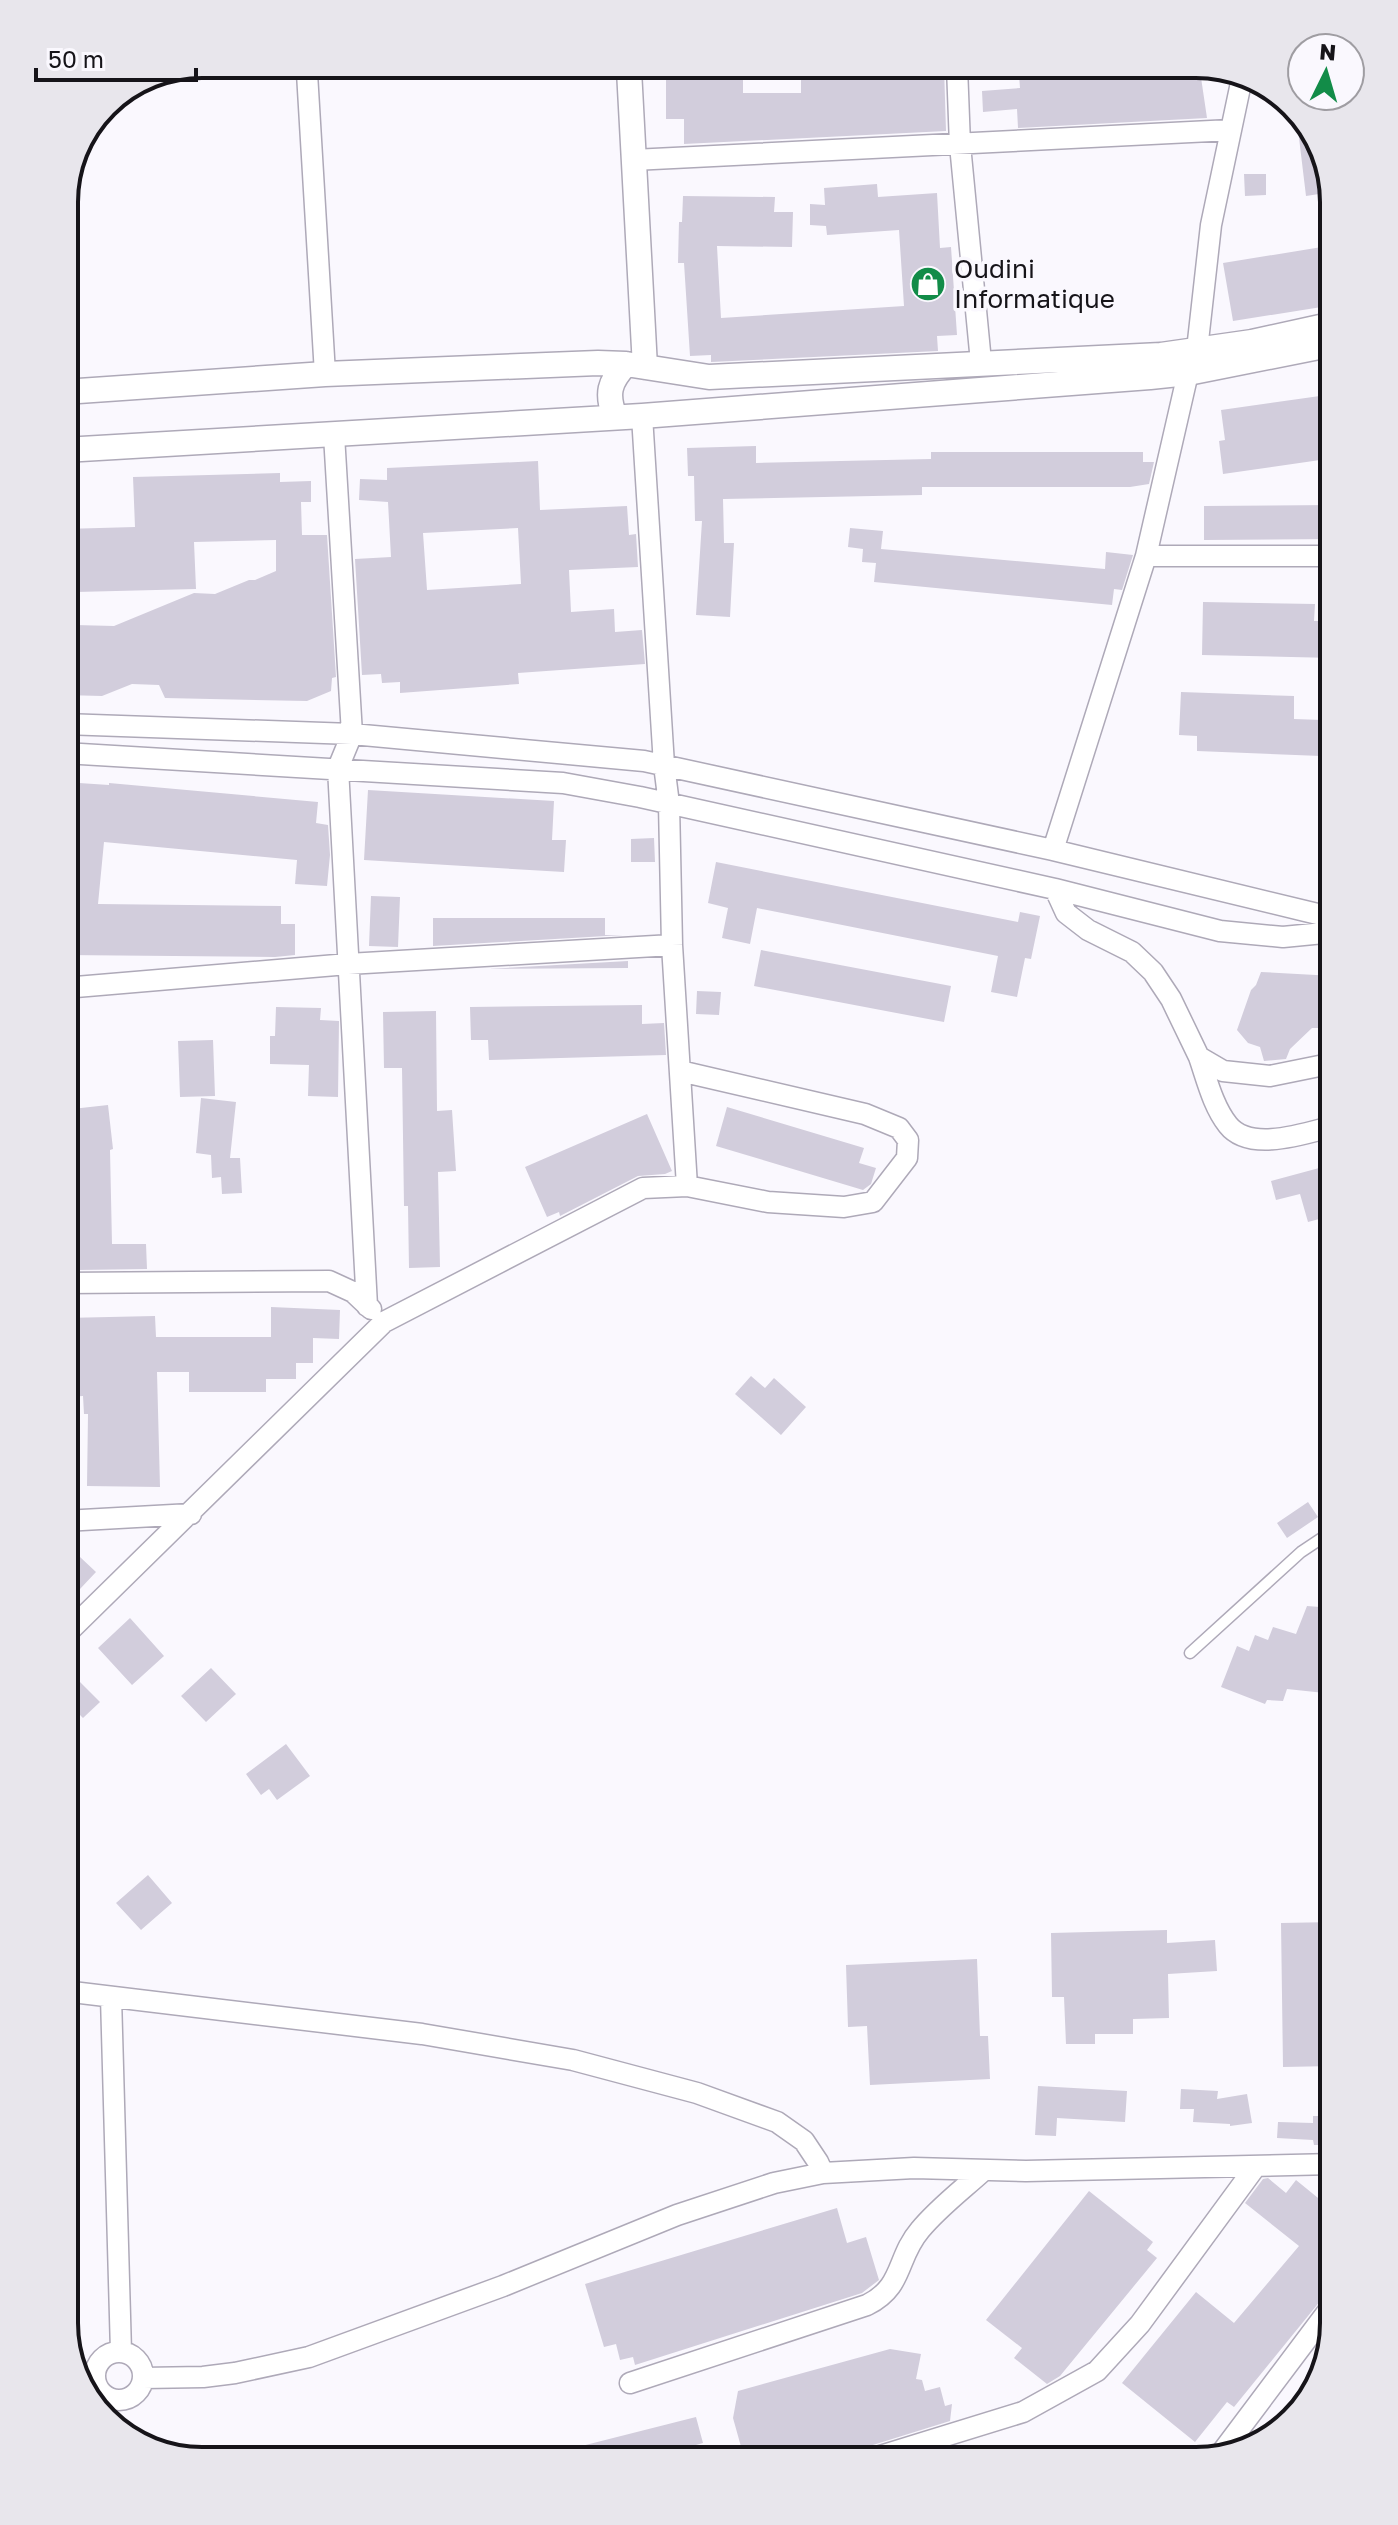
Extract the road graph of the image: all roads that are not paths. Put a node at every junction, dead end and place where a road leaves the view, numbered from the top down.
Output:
1 (307, 78) edge
2 (629, 78) edge
3 (957, 78) edge
4 (1240, 86) edge
5 (1231, 130) junction
6 (960, 145) junction
7 (633, 160) junction
8 (1320, 327) edge
9 (1320, 347) edge
10 (1197, 350) junction
11 (981, 362) junction
12 (644, 367) junction
13 (1188, 373) junction
14 (325, 374) junction
15 (78, 391) edge
16 (648, 415) junction
17 (615, 417) junction
18 (334, 435) junction
19 (78, 449) edge
20 (1146, 556) junction
21 (1320, 556) edge
22 (78, 724) edge
23 (352, 734) junction
24 (78, 754) edge
25 (664, 765) junction
26 (338, 768) junction
27 (669, 804) junction
28 (1053, 850) junction
29 (1055, 889) junction
30 (1320, 915) edge
31 (1320, 933) edge
32 (672, 945) junction
33 (348, 964) junction
34 (78, 987) edge
35 (1199, 1057) junction
36 (1320, 1066) edge
37 (680, 1071) junction
38 (1320, 1130) edge
39 (687, 1186) junction
40 (78, 1283) edge
41 (367, 1306) junction
42 (384, 1322) junction
43 (191, 1514) junction
44 (78, 1520) edge
45 (1320, 1539) edge
46 (78, 1623) edge
47 (1190, 1653) dead end
48 (78, 1993) edge
49 (111, 1997) junction
50 (1320, 2164) edge
51 (1256, 2166) junction
52 (984, 2170) junction
53 (823, 2173) junction
54 (1320, 2322) edge
55 (121, 2352) junction
56 (89, 2374) edge
57 (95, 2375) junction
58 (143, 2378) junction
59 (630, 2383) dead end
60 (114, 2409) edge
61 (1229, 2442) edge
62 (909, 2447) edge

1 - 14 street
2 - 7 street
3 - 6 street
4 - 5 street
5 - 6 street
5 - 10 street
6 - 7 street
6 - 11 street
7 - 12 street
8 - 10 street
9 - 13 street
10 - 11 street
10 - 13 street
11 - 12 street
12 - 14 street
12 - 16 street
12 - 17 street
13 - 16 street
13 - 20 street
14 - 15 street
16 - 17 street
16 - 25 street
17 - 18 street
18 - 19 street
18 - 23 street
20 - 21 street
20 - 28 street
22 - 23 street
23 - 25 street
23 - 26 street
24 - 26 street
25 - 27 street
25 - 28 street
26 - 27 street
26 - 33 street
27 - 29 street
27 - 32 street
28 - 30 street
29 - 31 street
29 - 35 street
32 - 33 street
32 - 37 street
33 - 34 street
33 - 41 street
35 - 36 street
35 - 38 street
37 - 39 street
37 - 39 street
39 - 42 street
40 - 41 street
41 - 42 street
42 - 43 street
43 - 44 street
43 - 46 street
45 - 47 lane
48 - 49 street
49 - 53 street
49 - 55 street
50 - 51 street
51 - 52 street
51 - 62 street
52 - 53 street
52 - 59 street
53 - 58 street
54 - 61 street
55 - 57 street
55 - 58 street
56 - 57 street
57 - 60 street
58 - 60 street

